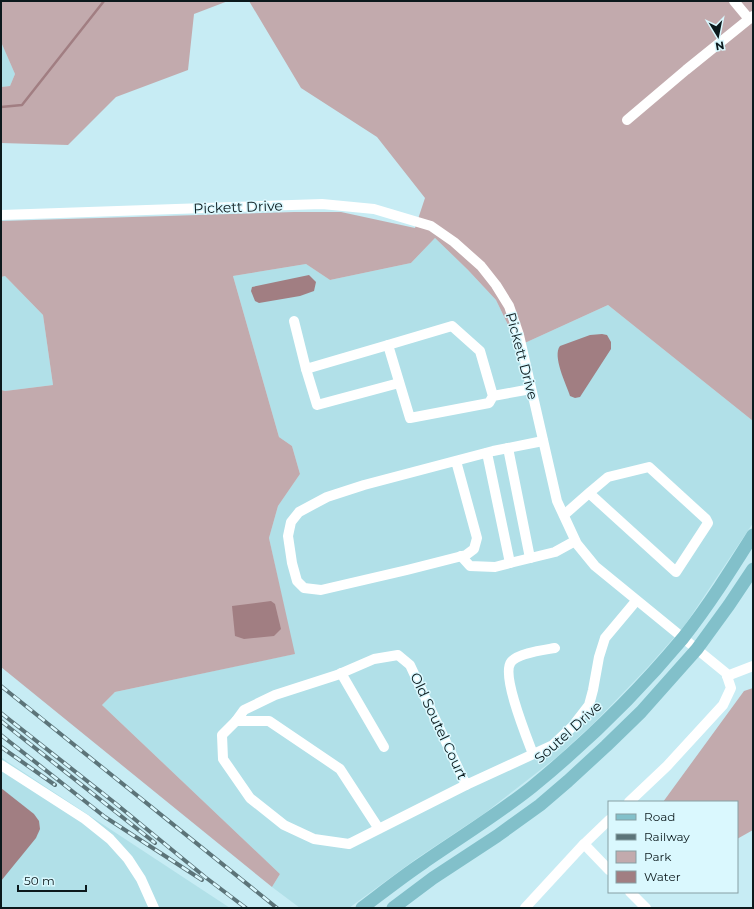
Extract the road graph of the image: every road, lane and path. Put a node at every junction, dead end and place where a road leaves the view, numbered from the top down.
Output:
1 (734, 1) edge
2 (751, 18) edge
3 (627, 120) dead end
4 (1, 215) edge
5 (294, 321) dead end
6 (388, 345) junction
7 (306, 369) junction
8 (399, 383) junction
9 (531, 389) junction
10 (493, 396) junction
11 (544, 441) junction
12 (508, 448) junction
13 (487, 453) junction
14 (456, 461) junction
15 (588, 492) junction
16 (564, 515) junction
17 (753, 535) edge
18 (575, 541) junction
19 (461, 556) junction
20 (530, 558) junction
21 (510, 563) junction
22 (753, 569) edge
23 (636, 601) junction
24 (682, 638) junction
25 (555, 648) dead end
26 (697, 649) junction
27 (753, 666) edge
28 (341, 673) junction
29 (727, 676) junction
30 (236, 721) junction
31 (384, 747) dead end
32 (533, 754) junction
33 (1, 765) edge
34 (466, 785) junction
35 (630, 801) edge
36 (608, 821) edge
37 (379, 829) junction
38 (584, 844) junction
39 (608, 869) edge
40 (631, 893) edge
41 (154, 908) edge
42 (362, 908) edge
43 (393, 908) edge
44 (525, 908) edge
45 (646, 908) edge

1 - 2 street
2 - 3 street
4 - 9 street, Pickett Drive
5 - 7 street
6 - 7 street
6 - 8 street
6 - 10 street
7 - 8 street
8 - 10 street
9 - 10 street
9 - 11 street, Pickett Drive
11 - 12 street
11 - 16 street, Pickett Drive
12 - 13 street
12 - 20 street
13 - 14 street
13 - 21 street
14 - 19 street
14 - 19 street
15 - 15 street
15 - 16 street
16 - 18 street, Pickett Drive
17 - 24 main road, Soutel Drive
18 - 20 street
18 - 23 street, Pickett Drive
19 - 21 street
20 - 21 street
22 - 26 main road
23 - 24 street, Pickett Drive
23 - 32 street, Old Soutel Court
24 - 26 street, Pickett Drive
24 - 42 main road, Soutel Drive
25 - 32 street
26 - 29 street, Pickett Drive
26 - 43 main road
27 - 29 street
28 - 30 street
28 - 31 street
28 - 34 street, Old Soutel Court
29 - 35 street
30 - 37 street
30 - 37 street
32 - 34 street, Old Soutel Court
33 - 41 street
34 - 37 street
36 - 38 street
38 - 39 street
38 - 44 street
40 - 45 street

